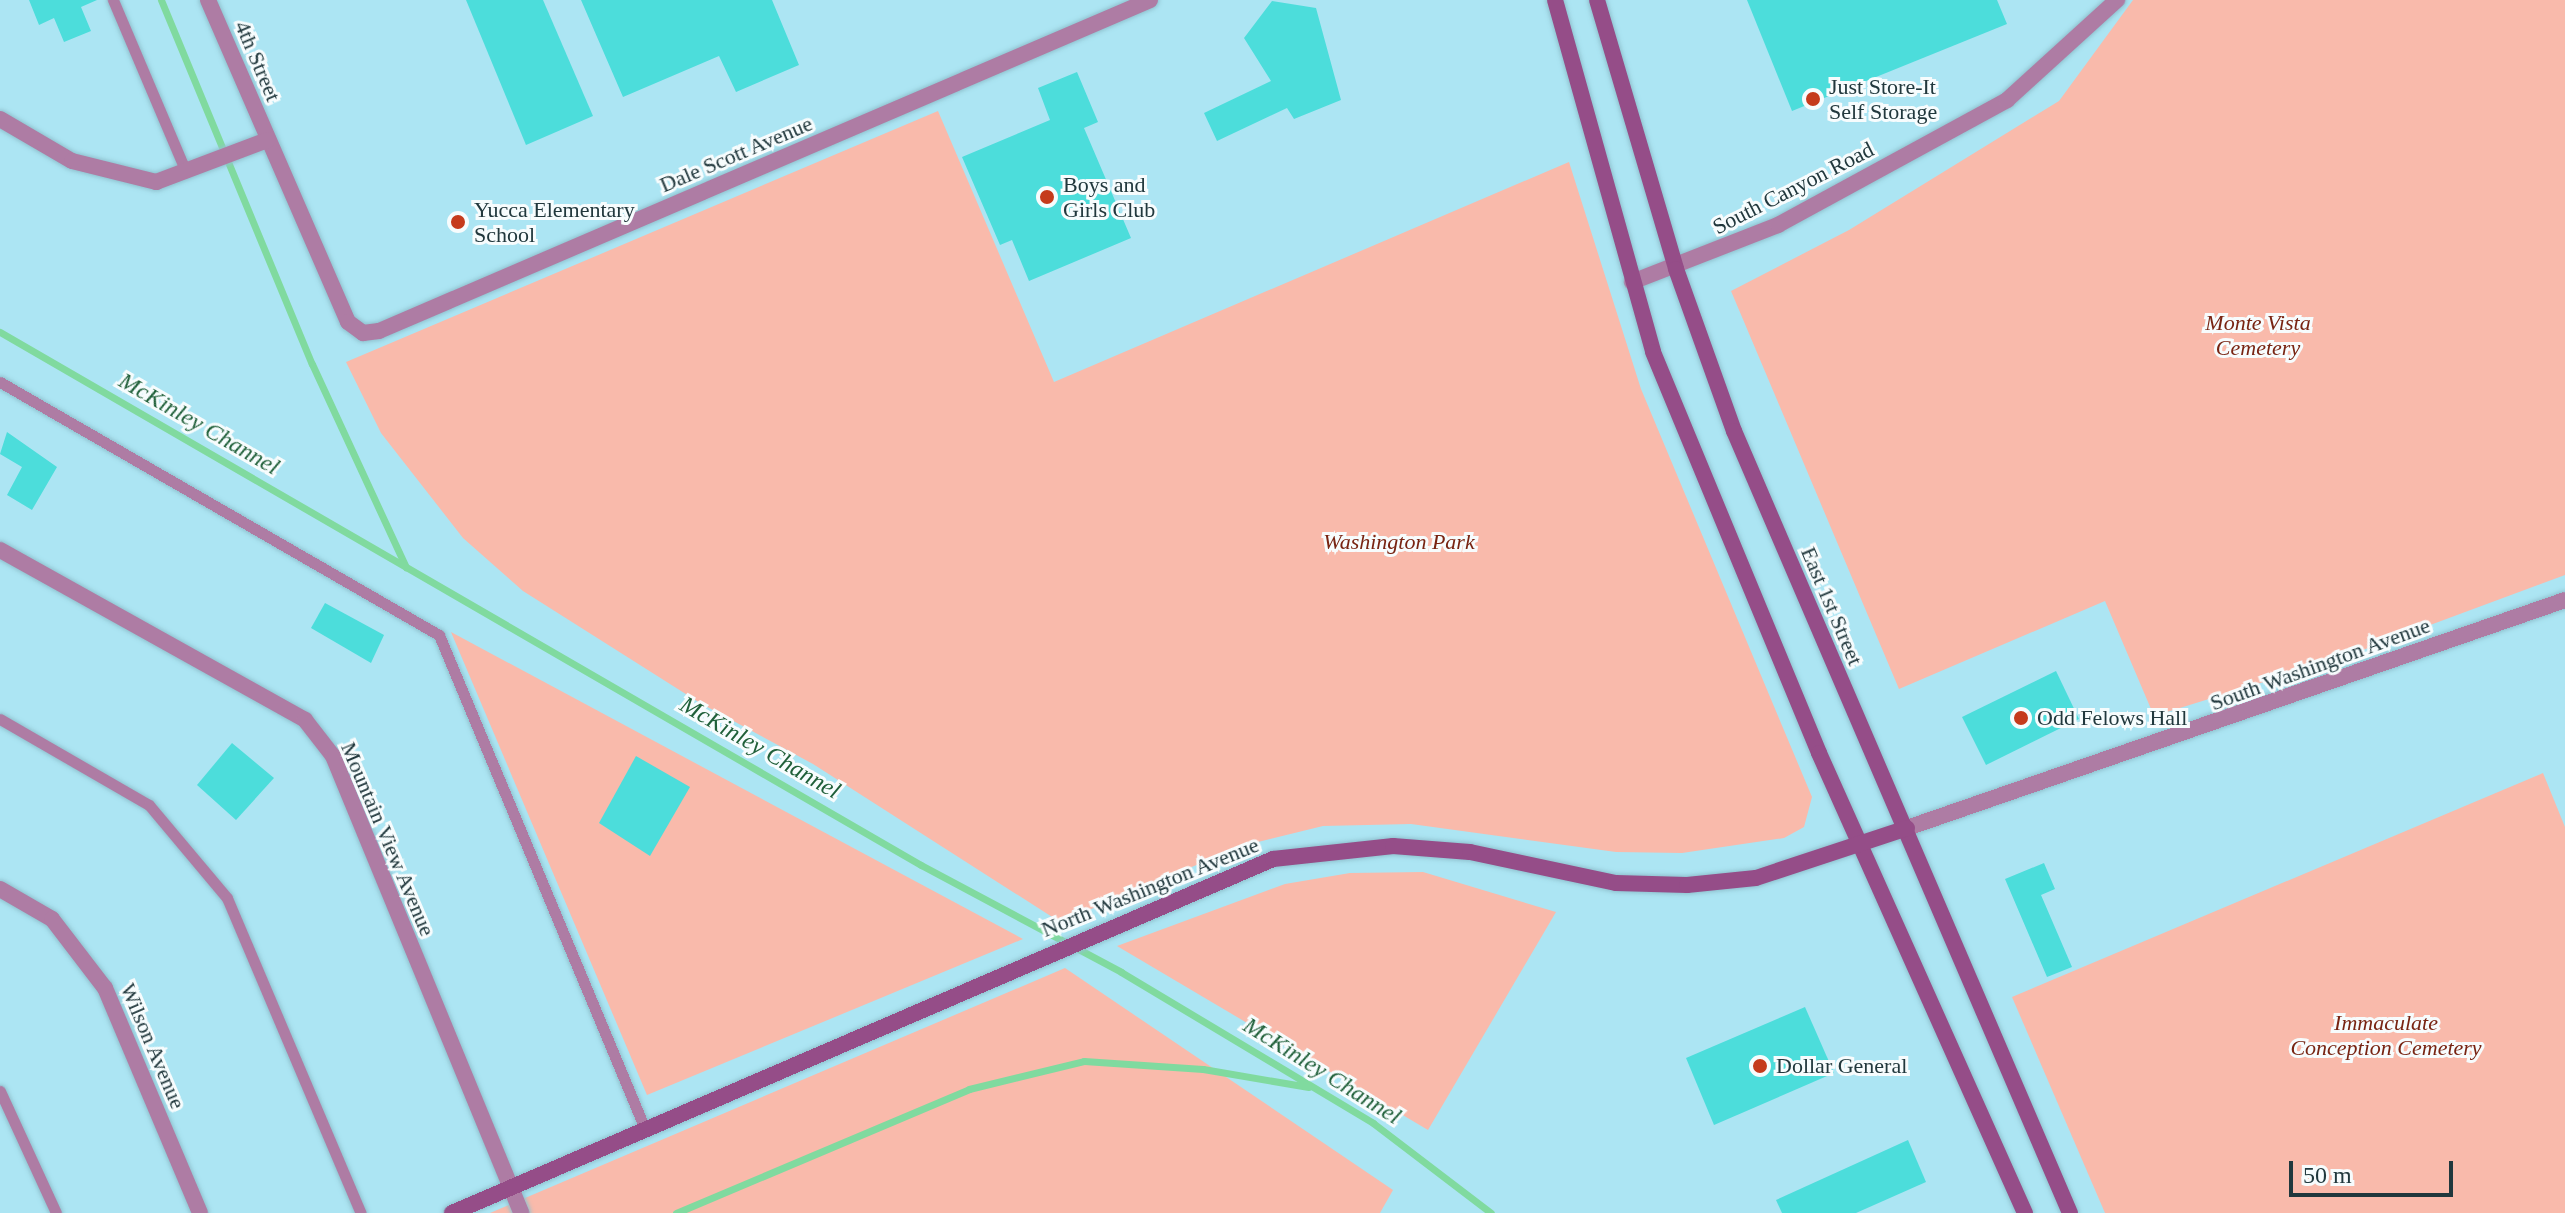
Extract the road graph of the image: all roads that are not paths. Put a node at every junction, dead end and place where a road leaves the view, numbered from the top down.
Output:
1 (113, 0) edge
2 (208, 0) edge
3 (1150, 0) edge
4 (1555, 0) edge
5 (1597, 0) edge
6 (2117, 0) edge
7 (0, 119) edge
8 (267, 140) junction
9 (190, 171) junction
10 (1676, 269) junction
11 (1632, 282) junction
12 (0, 382) edge
13 (0, 550) edge
14 (2565, 600) edge
15 (0, 719) edge
16 (1907, 828) junction
17 (1862, 845) junction
18 (0, 889) edge
19 (0, 1091) edge
20 (645, 1129) junction
21 (510, 1188) junction
22 (56, 1213) edge
23 (200, 1213) edge
24 (361, 1213) edge
25 (452, 1213) edge
26 (521, 1213) edge
27 (2025, 1213) edge
28 (2070, 1213) edge

1 - 9 lane
2 - 8 street, 4th Street
3 - 8 street, Dale Scott Avenue
4 - 11 main road
5 - 10 main road, East 1st Street
6 - 10 street, South Canyon Road
7 - 9 street
8 - 9 street
10 - 11 street, South Canyon Road
10 - 16 main road, East 1st Street
11 - 17 main road
12 - 20 lane
13 - 21 street, Mountain View Avenue
14 - 16 street, South Washington Avenue
15 - 24 lane
16 - 17 main road, North Washington Avenue
16 - 28 main road, East 1st Street
17 - 20 main road, North Washington Avenue
17 - 27 main road
18 - 23 street, Wilson Avenue
19 - 22 lane
20 - 21 main road, North Washington Avenue
21 - 25 main road, North Washington Avenue
21 - 26 street, Mountain View Avenue

